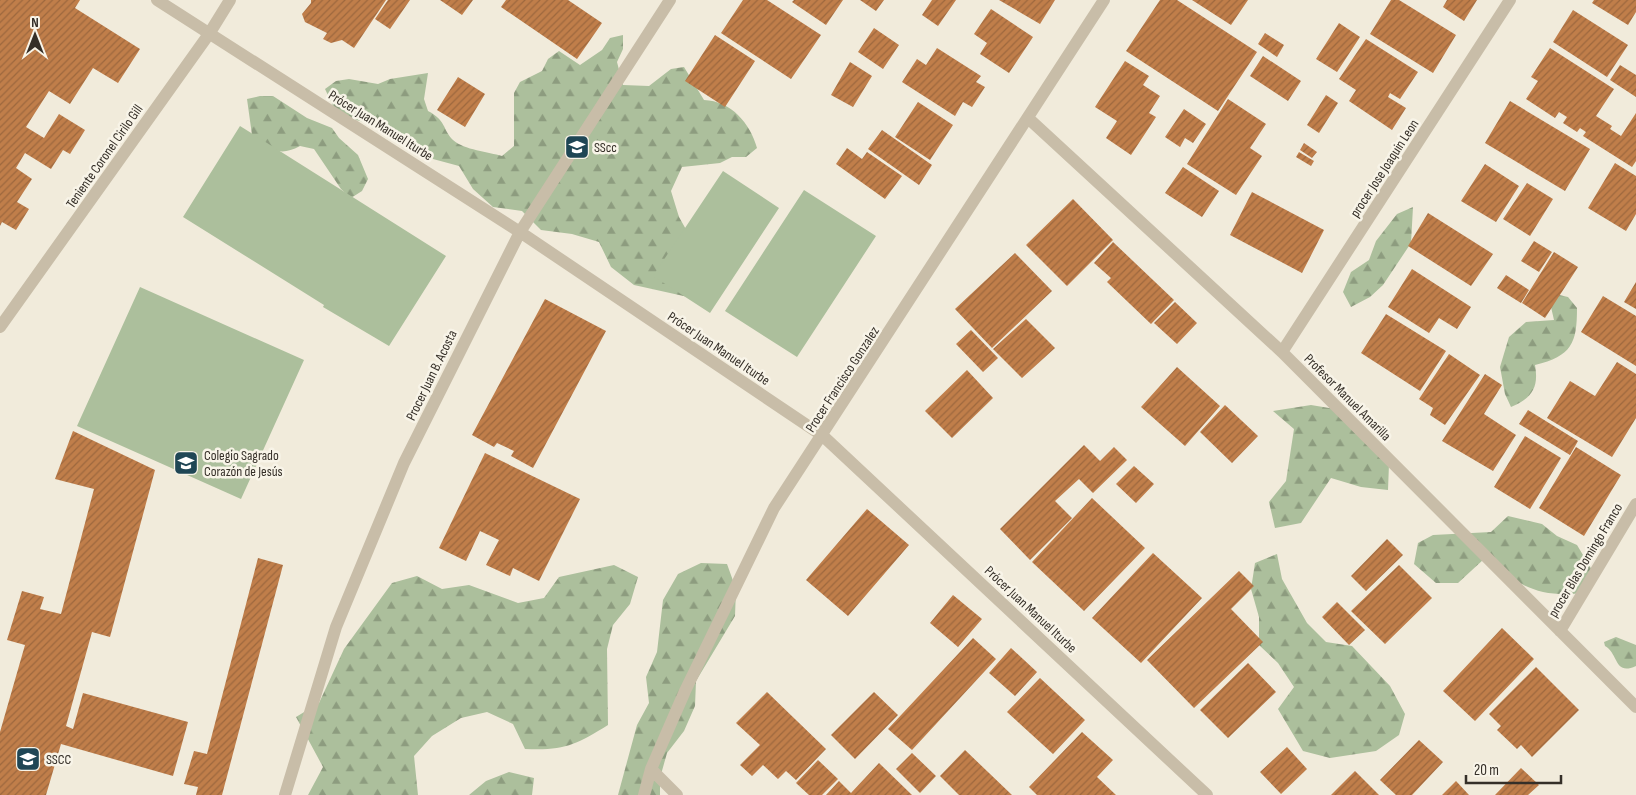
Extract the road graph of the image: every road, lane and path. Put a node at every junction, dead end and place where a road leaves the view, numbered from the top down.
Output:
1 (157, 0) edge
2 (230, 0) edge
3 (670, 0) edge
4 (1104, 0) edge
5 (1510, 0) edge
6 (209, 34) junction
7 (1028, 118) junction
8 (520, 232) junction
9 (0, 327) edge
10 (1282, 352) junction
11 (823, 436) junction
12 (1636, 504) edge
13 (1560, 631) junction
14 (1636, 707) edge
15 (651, 769) junction
16 (285, 795) edge
17 (644, 795) edge
18 (677, 795) edge
19 (1207, 795) edge

1 - 6 street, Prócer Juan Manuel Iturbe
2 - 6 street, Teniente Coronel Cirilo Gill
3 - 8 street, Procer Juan B. Acosta
4 - 7 street, Procer Francisco Gonzalez
5 - 10 street, procer Jose Joaquin Leon
6 - 8 street, Prócer Juan Manuel Iturbe
6 - 9 street, Teniente Coronel Cirilo Gill
7 - 10 street, Profesor Manuel Amarilla
7 - 11 street, Procer Francisco Gonzalez
8 - 11 street, Prócer Juan Manuel Iturbe
8 - 16 street, Procer Juan B. Acosta
10 - 13 street, Profesor Manuel Amarilla
11 - 15 street, Procer Francisco Gonzalez
11 - 19 street, Prócer Juan Manuel Iturbe
12 - 13 street, procer Blas Domingo Franco
13 - 14 street, Profesor Manuel Amarilla
15 - 17 street, Procer Francisco Gonzalez
15 - 18 street

